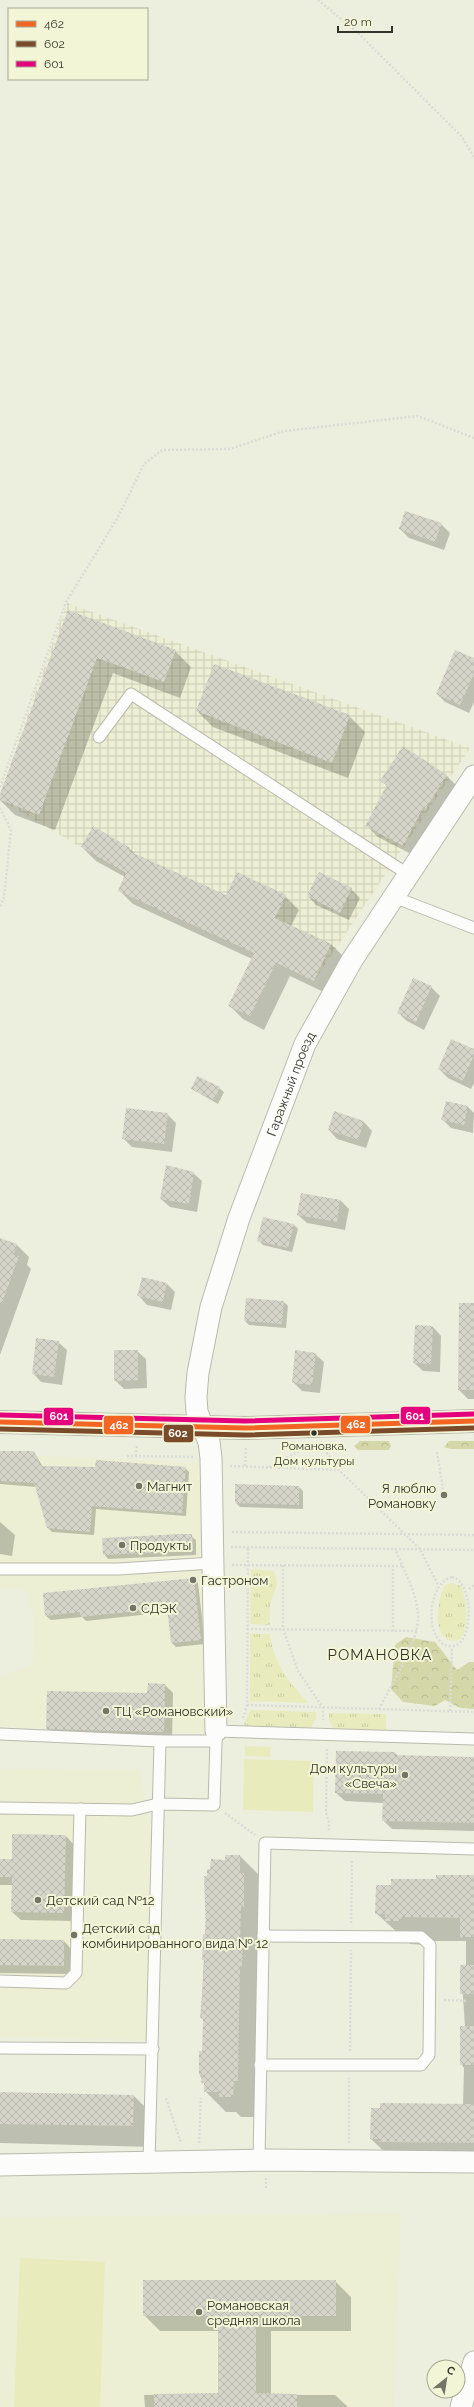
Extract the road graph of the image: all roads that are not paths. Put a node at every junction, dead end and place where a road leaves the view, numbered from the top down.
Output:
1 (99, 737) dead end
2 (474, 776) edge
3 (409, 875) junction
4 (394, 897) junction
5 (474, 928) edge
6 (474, 1421) edge
7 (0, 1422) edge
8 (203, 1427) junction
9 (212, 1552) junction
10 (0, 1569) edge
11 (0, 1734) edge
12 (216, 1736) junction
13 (474, 1739) edge
14 (160, 1741) junction
15 (158, 1804) junction
16 (0, 1808) edge
17 (80, 1809) junction
18 (474, 1849) edge
19 (263, 1936) junction
20 (0, 1982) edge
21 (0, 2048) edge
22 (153, 2049) junction
23 (260, 2064) junction
24 (258, 2160) junction
25 (149, 2162) junction
26 (474, 2162) edge
27 (0, 2165) edge
28 (474, 2362) edge
29 (461, 2407) edge

1 - 3 lane
2 - 3 street, Гаражный проезд
3 - 4 street, Гаражный проезд
4 - 5 lane
4 - 8 street, Гаражный проезд
6 - 8 main road
7 - 8 main road
8 - 9 street, Гаражный проезд
9 - 10 lane
9 - 12 street, Гаражный проезд
11 - 14 lane
12 - 13 lane
12 - 14 lane
12 - 15 lane
14 - 15 lane
15 - 17 lane
15 - 22 lane
16 - 17 lane
17 - 20 lane
18 - 19 lane
19 - 23 lane
19 - 23 lane
21 - 22 lane
22 - 25 lane
23 - 24 lane
24 - 25 street
24 - 26 street
25 - 27 street
28 - 29 street

